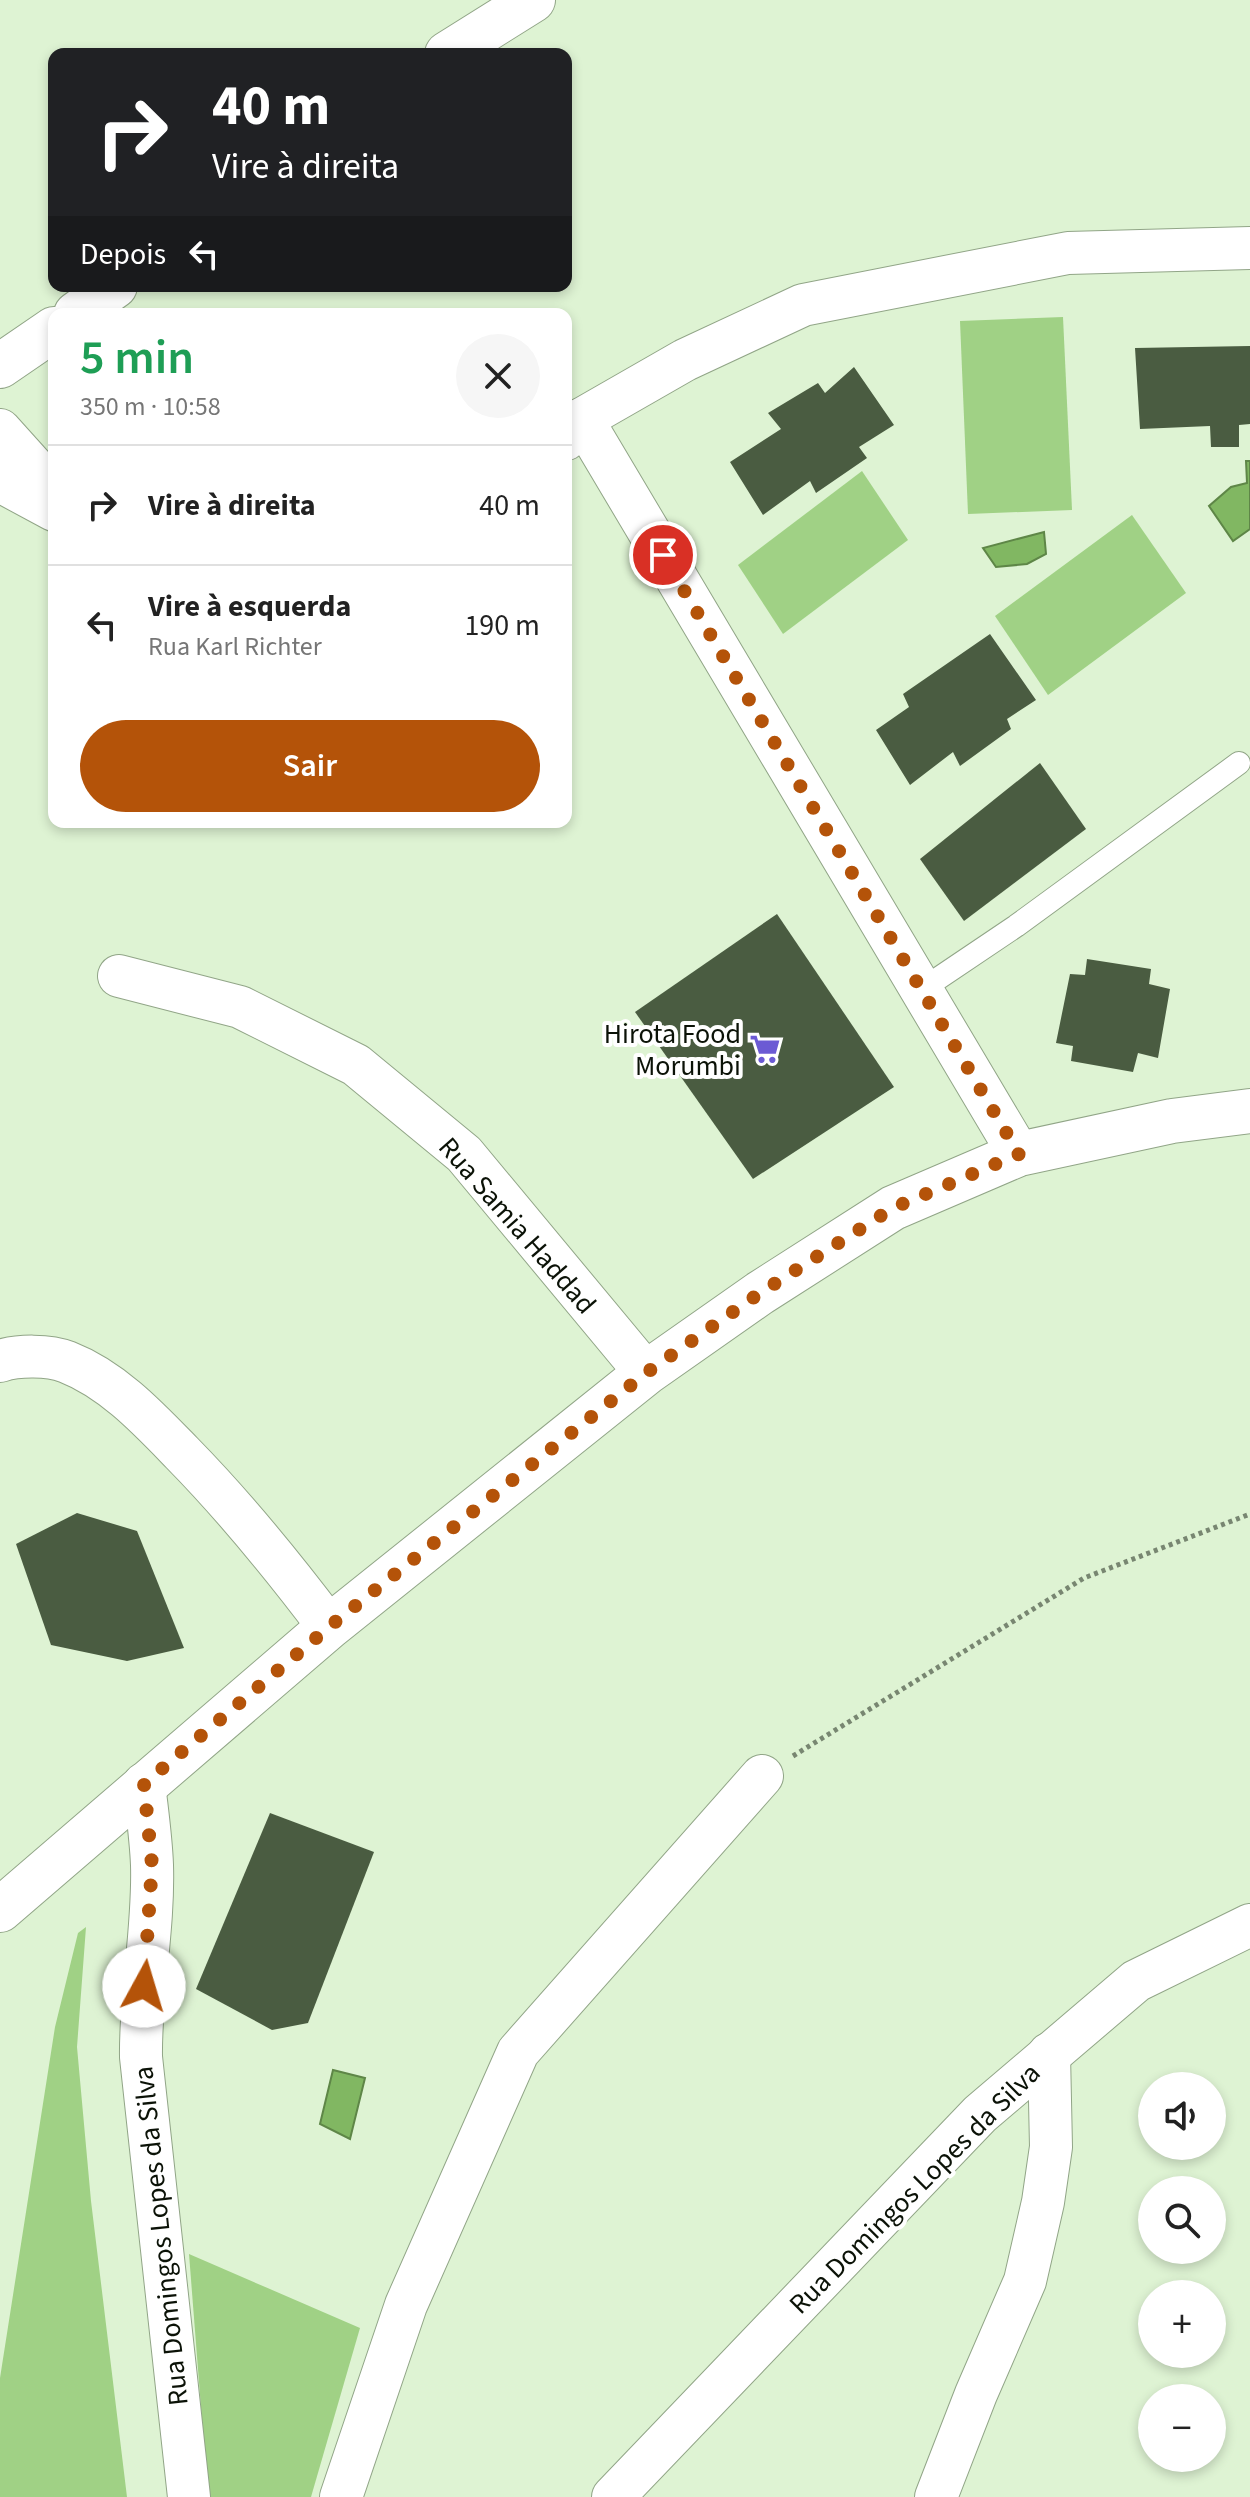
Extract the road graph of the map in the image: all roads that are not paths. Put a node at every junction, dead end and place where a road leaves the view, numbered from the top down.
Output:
1 (533, 0) edge
2 (457, 48) edge
3 (1250, 248) edge
4 (107, 292) edge
5 (84, 308) edge
6 (48, 333) edge
7 (2, 367) edge
8 (574, 429) edge
9 (1, 436) edge
10 (0, 481) edge
11 (48, 484) edge
12 (48, 507) edge
13 (1239, 763) dead end
14 (119, 976) dead end
15 (921, 990) junction
16 (1250, 1111) edge
17 (1019, 1154) junction
18 (0, 1361) edge
19 (646, 1373) junction
20 (329, 1627) junction
21 (762, 1776) road end
22 (144, 1784) junction
23 (0, 1910) edge
24 (1250, 1925) edge
25 (1049, 2054) junction
26 (189, 2497) edge
27 (341, 2497) edge
28 (613, 2497) edge
29 (936, 2497) edge

1 - 2 main road
3 - 8 street
4 - 5 main road
6 - 7 main road
8 - 15 street
9 - 11 street
10 - 12 street
13 - 15 lane
14 - 19 street, Rua Samia Haddad
15 - 17 street
16 - 17 main road
17 - 19 main road
18 - 20 street
19 - 20 main road
20 - 22 main road
21 - 27 street
22 - 23 main road
22 - 26 street, Rua Domingos Lopes da Silva
24 - 25 street, Rua Domingos Lopes da Silva
25 - 28 street, Rua Domingos Lopes da Silva
25 - 29 street

